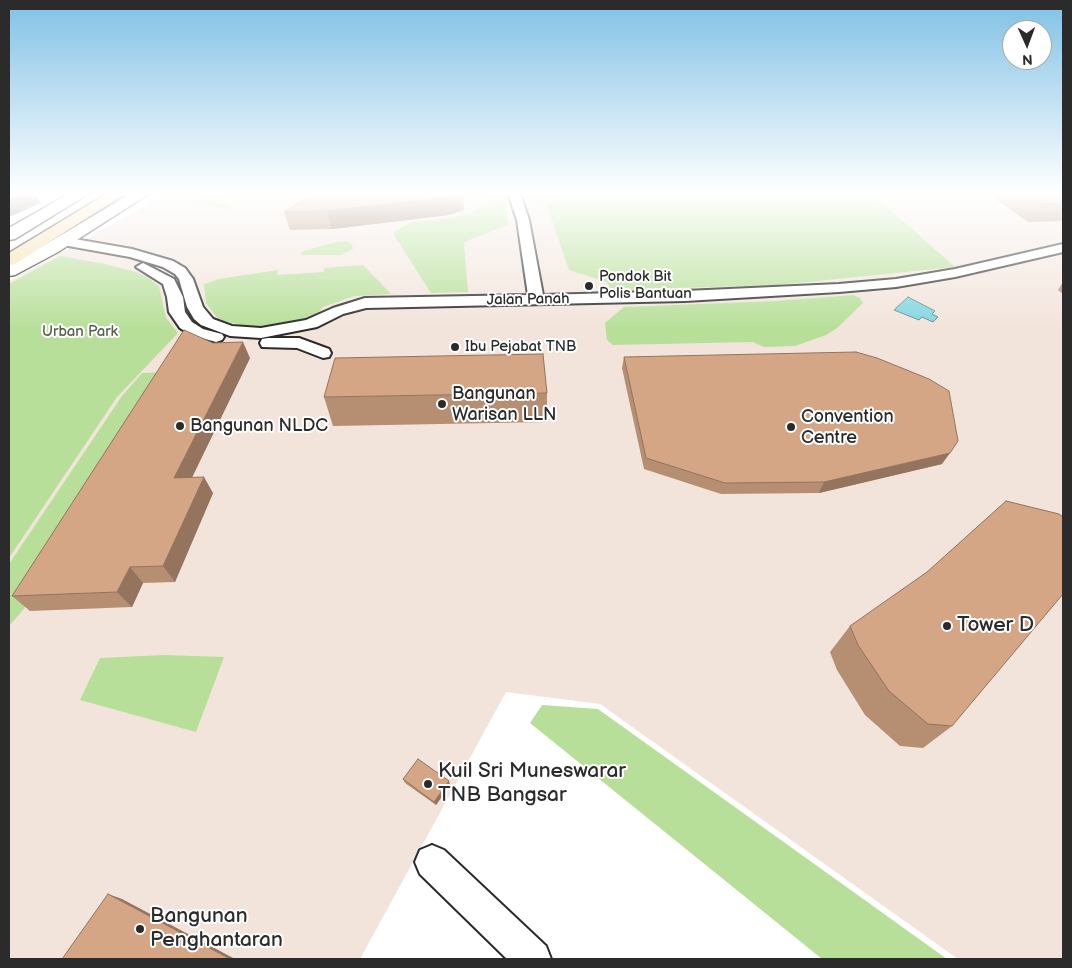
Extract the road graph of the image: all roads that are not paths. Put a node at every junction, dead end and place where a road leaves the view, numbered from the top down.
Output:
1 (27, 238) edge
2 (45, 238) edge
3 (68, 238) edge
4 (526, 238) edge
5 (57, 245) junction
6 (1063, 248) edge
7 (9, 249) edge
8 (9, 260) edge
9 (9, 271) edge
10 (536, 300) junction
11 (195, 307) junction
12 (182, 319) junction
13 (323, 353) dead end
14 (432, 862) dead end
15 (533, 959) edge

1 - 7 highway
2 - 8 highway
3 - 5 main road
4 - 10 street
5 - 9 main road
5 - 11 street, Jalan Panah
5 - 12 street
6 - 10 street, Jalan Panah
10 - 11 street, Jalan Panah
11 - 12 street
12 - 13 street
14 - 15 street

